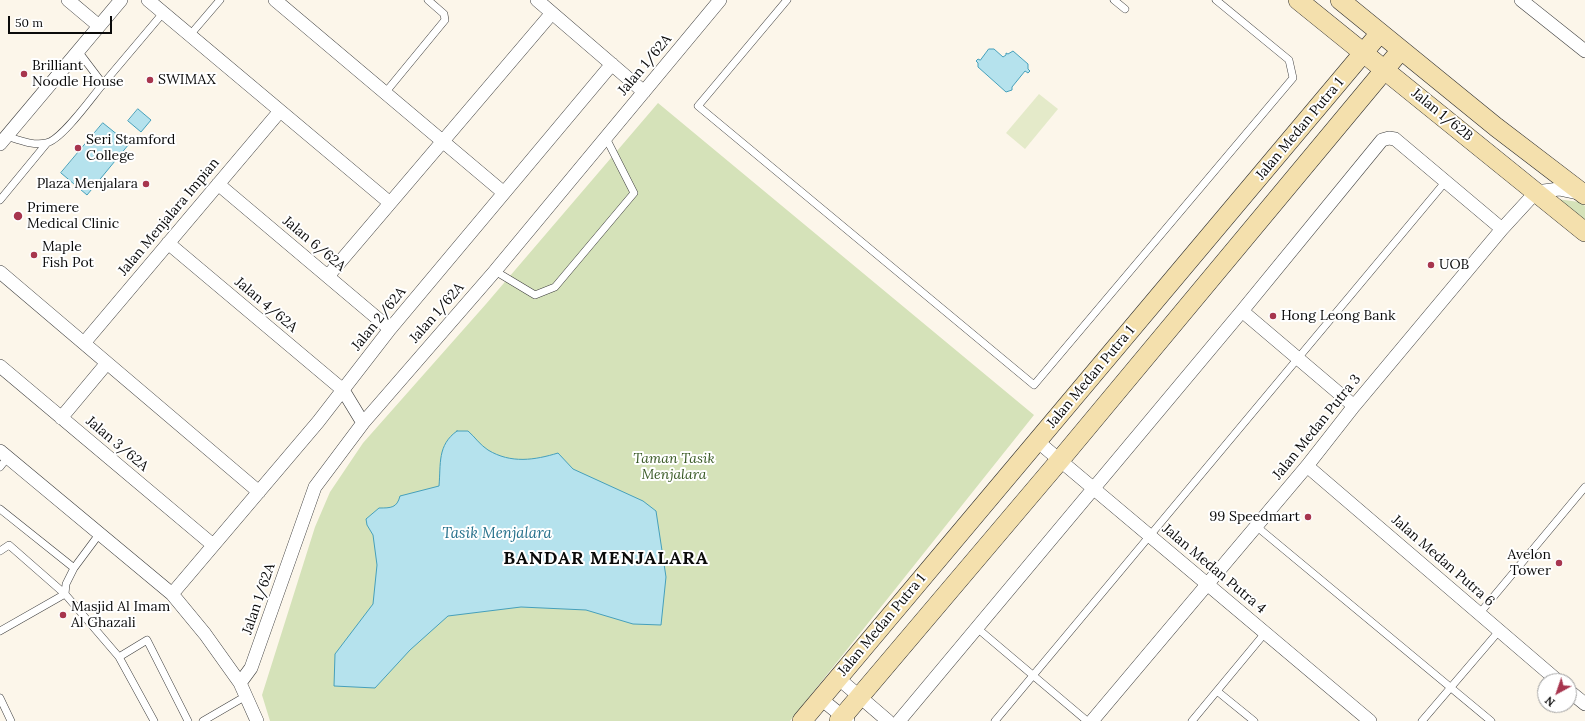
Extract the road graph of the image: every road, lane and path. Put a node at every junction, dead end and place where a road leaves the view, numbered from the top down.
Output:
1 (68, 0) edge
2 (121, 0) edge
3 (148, 0) edge
4 (220, 0) edge
5 (275, 0) edge
6 (428, 0) edge
7 (537, 0) edge
8 (720, 0) edge
9 (787, 0) edge
10 (1114, 0) edge
11 (1216, 0) edge
12 (1298, 0) edge
13 (1340, 0) edge
14 (1521, 0) edge
15 (1124, 9) dead end
16 (163, 12) junction
17 (552, 13) junction
18 (99, 26) junction
19 (1380, 33) junction
20 (190, 35) junction
21 (1401, 50) junction
22 (78, 51) junction
23 (1585, 51) edge
24 (1365, 52) junction
25 (612, 64) junction
26 (1385, 69) junction
27 (103, 84) junction
28 (644, 92) junction
29 (385, 93) junction
30 (280, 111) junction
31 (606, 138) junction
32 (3, 140) edge
33 (443, 141) junction
34 (47, 143) junction
35 (1446, 181) junction
36 (218, 184) junction
37 (1536, 192) junction
38 (504, 193) junction
39 (1585, 195) edge
40 (0, 200) edge
41 (390, 203) junction
42 (1502, 229) junction
43 (1585, 232) edge
44 (168, 243) junction
45 (495, 271) junction
46 (0, 272) edge
47 (328, 276) junction
48 (1242, 311) junction
49 (390, 329) junction
50 (84, 343) junction
51 (1298, 358) junction
52 (107, 363) junction
53 (0, 366) edge
54 (343, 390) junction
55 (1354, 406) junction
56 (61, 418) junction
57 (363, 423) junction
58 (1037, 441) junction
59 (3, 458) edge
60 (1060, 460) junction
61 (1307, 466) junction
62 (1094, 489) junction
63 (1584, 489) edge
64 (259, 492) junction
65 (0, 509) edge
66 (1256, 526) junction
67 (100, 533) junction
68 (1150, 536) junction
69 (213, 546) junction
70 (0, 551) edge
71 (74, 568) junction
72 (1207, 584) junction
73 (65, 594) junction
74 (172, 594) junction
75 (1479, 614) junction
76 (977, 628) junction
77 (0, 631) edge
78 (1499, 631) junction
79 (1265, 633) junction
80 (119, 656) junction
81 (1549, 673) edge
82 (1034, 676) junction
83 (838, 678) junction
84 (240, 682) junction
85 (1450, 688) junction
86 (1217, 691) junction
87 (246, 696) junction
88 (859, 696) junction
89 (0, 698) edge
90 (820, 698) junction
91 (1577, 698) edge
92 (1585, 704) edge
93 (843, 720) edge
94 (11, 721) edge
95 (154, 721) edge
96 (188, 721) edge
97 (203, 721) edge
98 (257, 721) edge
99 (802, 721) edge
100 (888, 721) edge
101 (899, 721) edge
102 (995, 721) edge
103 (1087, 721) edge
104 (1092, 721) edge
105 (1192, 721) edge
106 (1254, 721) edge
107 (1370, 721) edge
108 (1422, 721) edge
109 (1491, 721) edge

1 - 18 street
2 - 18 street
3 - 16 street
4 - 20 lane
5 - 29 street
6 - 29 lane
7 - 17 street
8 - 28 street, Jalan 1/62A
9 - 11 lane
10 - 15 lane
12 - 24 street, Jalan 1/62B
13 - 19 street, Jalan 1/62B
14 - 23 street
16 - 20 street
16 - 27 lane
17 - 25 street
17 - 33 street
18 - 22 street
19 - 21 street, Jalan 1/62B
19 - 24 street, Jalan Medan Putra 1
20 - 30 street
21 - 26 street, Jalan Medan Putra 1
21 - 39 street, Jalan 1/62B
22 - 27 lane
22 - 32 street
24 - 26 street, Jalan 1/62B
24 - 58 street, Jalan Medan Putra 1
25 - 28 street
25 - 38 street, Jalan 2/62A
26 - 37 street, Jalan 1/62B
26 - 60 street, Jalan Medan Putra 1
27 - 34 lane
28 - 31 street, Jalan 1/62A
29 - 33 street
30 - 36 street, Jalan Menjalara Impian
30 - 41 street
31 - 45 street, Jalan 1/62A
31 - 45 lane
32 - 34 lane
33 - 38 street
33 - 41 street
34 - 40 lane
35 - 42 street
35 - 48 street
35 - 51 lane
36 - 44 street, Jalan Menjalara Impian
36 - 47 street, Jalan 6/62A
37 - 39 street
37 - 42 street, Jalan Medan Putra 3
37 - 43 street, Jalan 1/62B
38 - 49 street, Jalan 2/62A
41 - 47 street
42 - 55 street, Jalan Medan Putra 3
44 - 50 street, Jalan Menjalara Impian
44 - 54 street, Jalan 4/62A
45 - 57 street, Jalan 1/62A
46 - 50 street
47 - 49 street, Jalan 6/62A
48 - 51 street
48 - 62 street
49 - 54 street, Jalan 2/62A
50 - 52 street
51 - 55 street
51 - 68 lane
52 - 56 street
52 - 64 street
53 - 56 street, Jalan 3/62A
54 - 57 street, Jalan 4/62A
54 - 64 street, Jalan 2/62A
55 - 61 street, Jalan Medan Putra 3
56 - 69 street, Jalan 3/62A
57 - 84 street, Jalan 1/62A
58 - 60 street, Jalan Medan Putra 4
58 - 83 street, Jalan Medan Putra 1
59 - 67 street
60 - 62 street, Jalan Medan Putra 4
60 - 88 street, Jalan Medan Putra 1
61 - 66 street, Jalan Medan Putra 3
61 - 75 street, Jalan Medan Putra 6
62 - 68 street, Jalan Medan Putra 4
62 - 76 street
63 - 75 lane
64 - 69 street, Jalan 2/62A
65 - 71 lane
66 - 72 street, Jalan Medan Putra 3
66 - 85 lane
67 - 71 lane
67 - 74 street
68 - 72 street, Jalan Medan Putra 4
68 - 82 lane
69 - 74 street, Jalan 2/62A
70 - 73 lane
71 - 73 lane
72 - 79 street, Jalan Medan Putra 4
72 - 104 street, Jalan Medan Putra 3
73 - 77 lane
73 - 80 lane
74 - 84 street
75 - 78 street, Jalan Medan Putra 6
76 - 82 lane
76 - 101 street
78 - 81 street, Jalan Medan Putra 6
78 - 85 lane
79 - 86 lane
79 - 107 street, Jalan Medan Putra 4
80 - 95 lane
80 - 96 lane
82 - 102 lane
82 - 103 lane
83 - 88 street
83 - 90 street, Jalan Medan Putra 1
84 - 87 street
85 - 108 lane
85 - 109 lane
86 - 105 lane
86 - 106 lane
87 - 97 lane
87 - 98 street
88 - 93 street, Jalan Medan Putra 1
88 - 100 street
89 - 94 lane
90 - 93 street
90 - 99 street, Jalan Medan Putra 1
91 - 92 street

